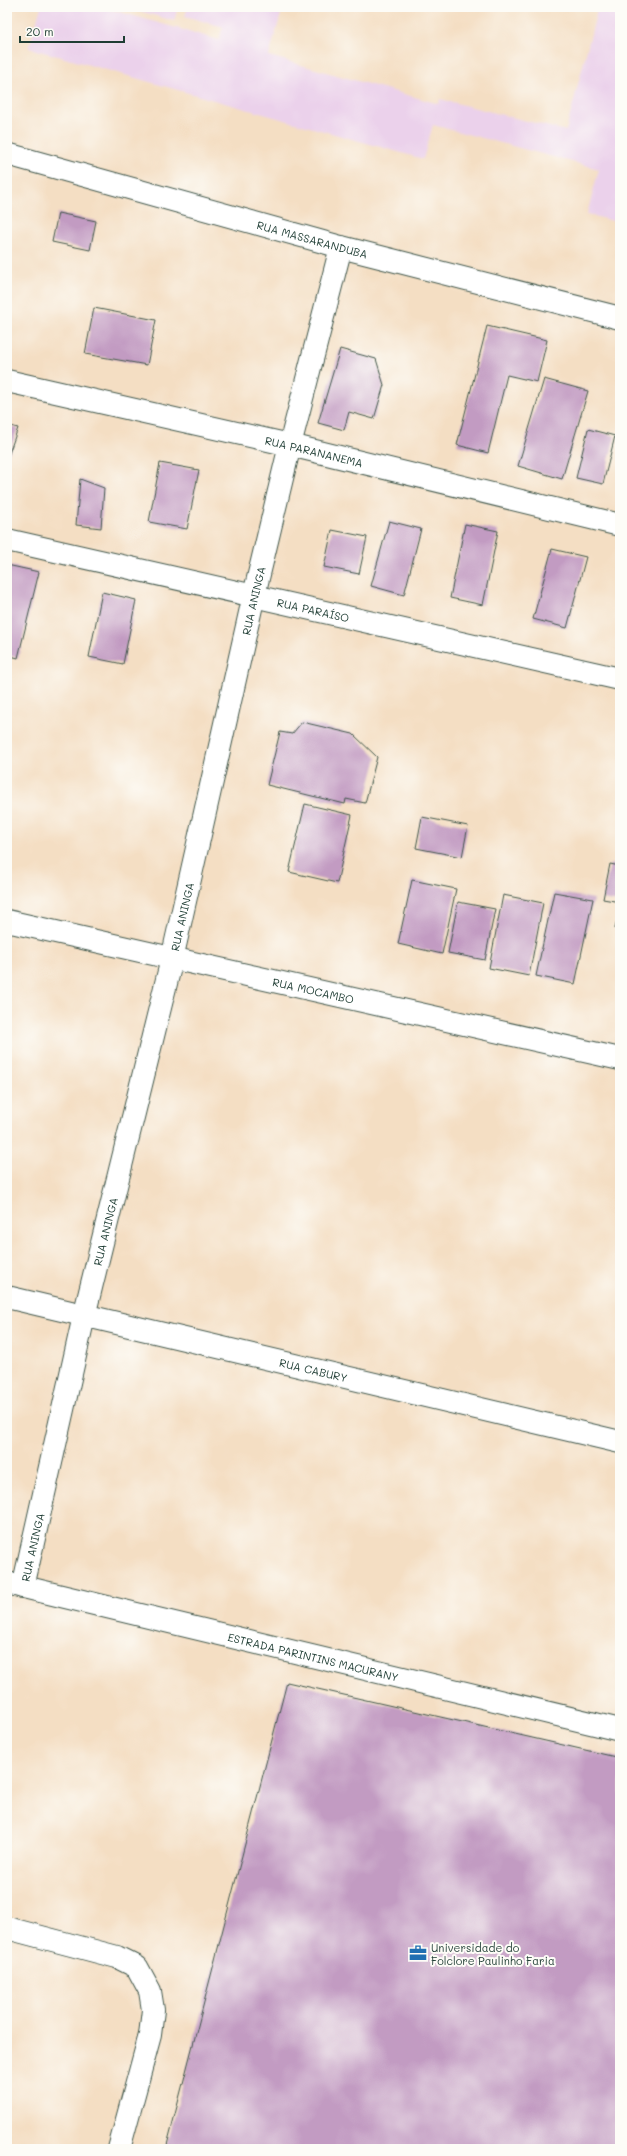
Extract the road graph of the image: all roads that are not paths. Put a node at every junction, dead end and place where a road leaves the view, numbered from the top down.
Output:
1 (7, 154) edge
2 (341, 247) junction
3 (620, 318) edge
4 (7, 381) edge
5 (290, 445) junction
6 (620, 525) edge
7 (7, 540) edge
8 (254, 595) junction
9 (620, 679) edge
10 (7, 921) edge
11 (172, 959) junction
12 (620, 1058) edge
13 (7, 1297) edge
14 (84, 1316) junction
15 (620, 1442) edge
16 (15, 1585) edge
17 (620, 1730) edge
18 (7, 1928) edge
19 (119, 2149) edge

1 - 2 street, RUA MASSARANDUBA
2 - 3 street, RUA MASSARANDUBA
2 - 5 street, RUA ANINGA
4 - 5 street, RUA PARANANEMA
5 - 6 street, RUA PARANANEMA
5 - 8 street, RUA ANINGA
7 - 8 street, RUA PARAÍSO
8 - 9 street, RUA PARAÍSO
8 - 11 street, RUA ANINGA
10 - 11 street, RUA MOCAMBO
11 - 12 street, RUA MOCAMBO
11 - 14 street, RUA ANINGA
13 - 14 street, RUA CABURY
14 - 15 street, RUA CABURY
14 - 16 street, RUA ANINGA
16 - 17 street, ESTRADA PARINTINS MACURANY
18 - 19 street

